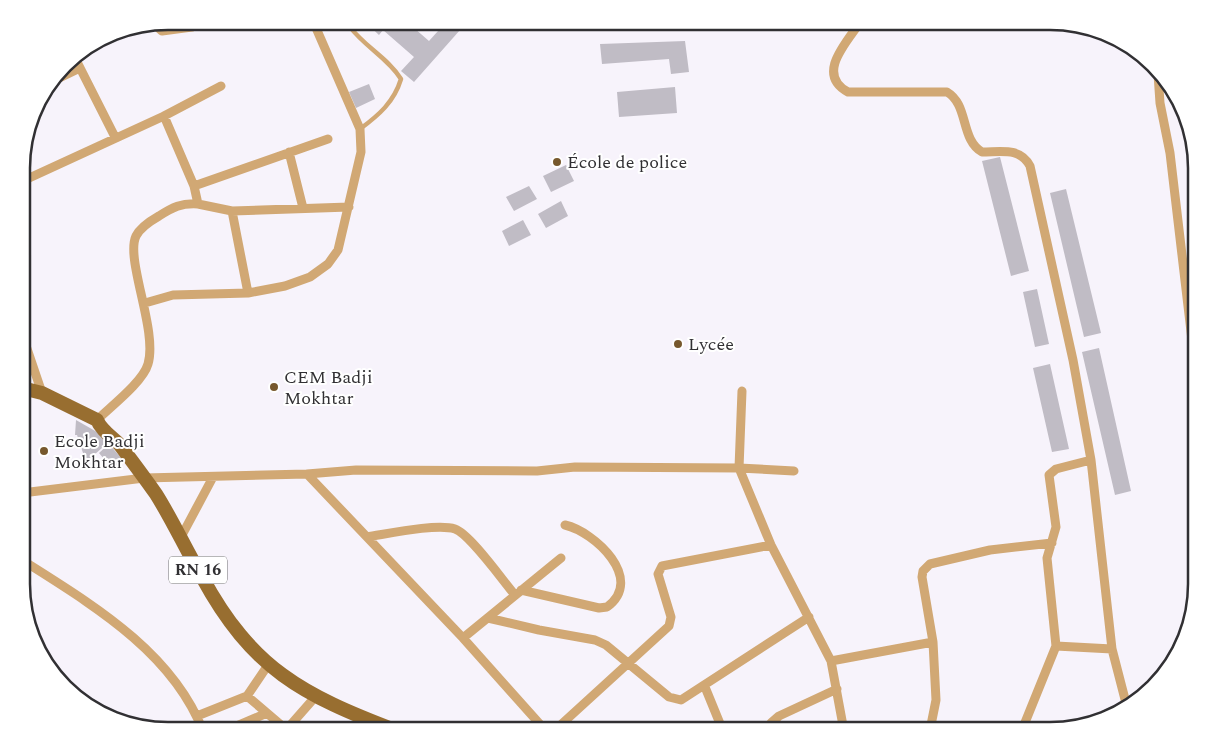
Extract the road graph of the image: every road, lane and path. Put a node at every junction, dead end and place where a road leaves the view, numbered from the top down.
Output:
1 (317, 30) edge
2 (352, 30) edge
3 (855, 30) edge
4 (78, 63) edge
5 (80, 68) junction
6 (66, 75) edge
7 (1159, 83) edge
8 (221, 86) dead end
9 (164, 116) junction
10 (360, 129) junction
11 (115, 137) junction
12 (328, 138) dead end
13 (289, 152) junction
14 (30, 178) edge
15 (194, 186) junction
16 (198, 204) junction
17 (349, 207) junction
18 (303, 208) junction
19 (232, 211) junction
20 (248, 293) junction
21 (145, 303) junction
22 (1188, 306) edge
23 (30, 358) edge
24 (30, 390) edge
25 (742, 391) dead end
26 (42, 393) junction
27 (97, 420) junction
28 (1091, 460) junction
29 (739, 468) junction
30 (794, 471) dead end
31 (307, 474) junction
32 (213, 477) junction
33 (144, 478) junction
34 (30, 493) edge
35 (565, 525) dead end
36 (180, 537) junction
37 (367, 537) junction
38 (1052, 543) junction
39 (771, 545) junction
40 (561, 558) dead end
41 (30, 565) edge
42 (518, 593) junction
43 (809, 617) junction
44 (488, 618) junction
45 (463, 638) junction
46 (933, 642) junction
47 (1056, 646) junction
48 (1112, 649) junction
49 (831, 660) junction
50 (628, 663) junction
51 (268, 665) junction
52 (705, 687) junction
53 (836, 689) junction
54 (247, 696) junction
55 (316, 696) junction
56 (1125, 700) edge
57 (267, 713) junction
58 (197, 716) junction
59 (199, 722) edge
60 (246, 722) edge
61 (278, 722) edge
62 (295, 722) edge
63 (375, 722) edge
64 (538, 722) edge
65 (564, 722) edge
66 (720, 722) edge
67 (772, 722) edge
68 (842, 722) edge
69 (932, 722) edge
70 (1025, 722) edge

1 - 10 street
2 - 10 lane
3 - 28 street
4 - 5 street
5 - 6 street
5 - 11 street
7 - 22 street
8 - 9 street
9 - 11 street
9 - 15 street
10 - 17 street
11 - 14 street
12 - 13 street
13 - 15 street
13 - 18 street
15 - 16 street
16 - 19 street
16 - 21 street
17 - 18 street
17 - 20 street
18 - 19 street
19 - 20 street
20 - 21 street
21 - 27 street
23 - 26 street
24 - 26 main road, RN 16
25 - 29 street
26 - 27 main road, RN 16
27 - 33 main road, RN 16
28 - 38 street
28 - 48 street
29 - 30 street
29 - 31 street
29 - 39 street
31 - 32 street
31 - 37 street
32 - 33 street
32 - 36 street
33 - 34 street
33 - 36 main road, RN 16
35 - 42 street
36 - 51 main road, RN 16
37 - 42 street
37 - 45 street
38 - 46 street
38 - 47 street
39 - 43 street
39 - 50 street
40 - 42 street
41 - 58 street
42 - 44 street
43 - 49 street
43 - 52 street
44 - 45 street
44 - 50 street
45 - 64 street
46 - 49 street
46 - 69 street
47 - 48 street
47 - 70 street
48 - 56 street
49 - 53 street
50 - 52 street
50 - 65 street
51 - 54 street
51 - 55 main road, RN 16
52 - 66 street
53 - 67 street
53 - 68 street
54 - 57 street
54 - 58 street
55 - 62 street
55 - 63 main road, RN 16
57 - 60 street
57 - 61 street
58 - 59 street

